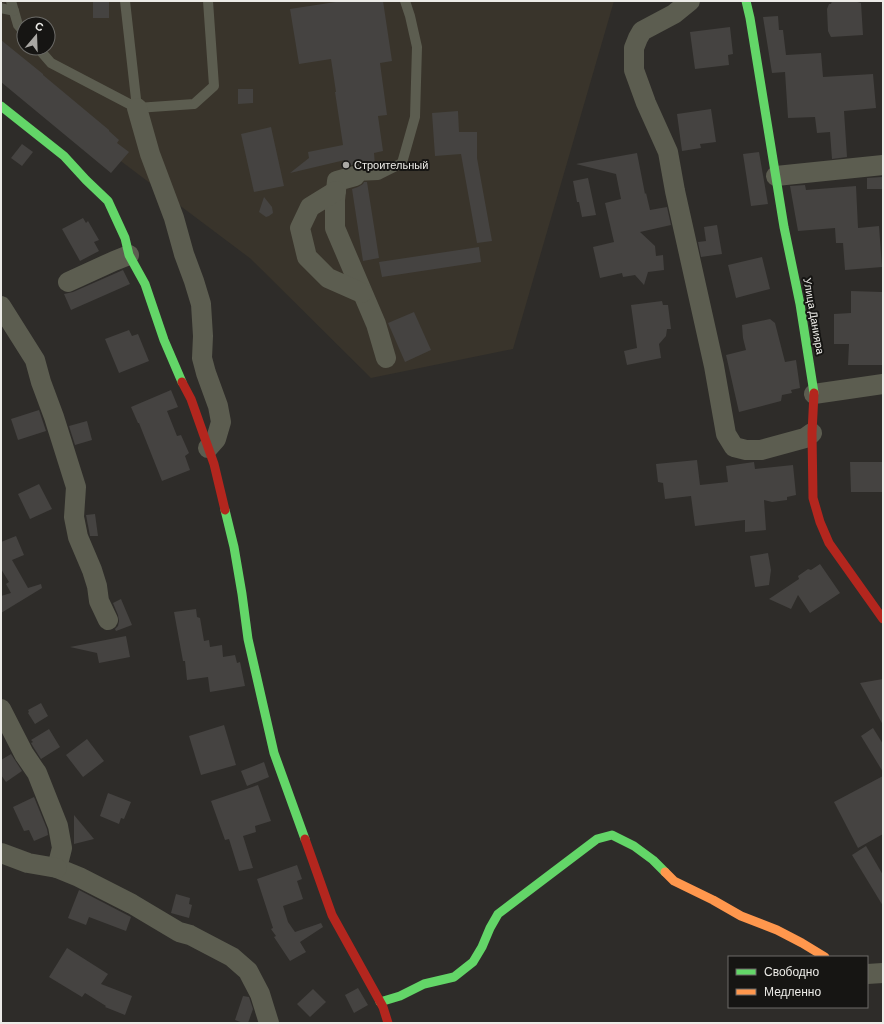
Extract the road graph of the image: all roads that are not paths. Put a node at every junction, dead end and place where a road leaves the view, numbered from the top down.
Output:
1 (125, 1) edge
2 (208, 1) edge
3 (405, 1) edge
4 (690, 1) edge
5 (746, 1) edge
6 (12, 6) edge
7 (1, 8) edge
8 (16, 19) edge
9 (45, 56) edge
10 (1, 106) edge
11 (137, 108) junction
12 (883, 165) edge
13 (355, 176) joint
14 (776, 176) junction
15 (336, 191) junction
16 (130, 255) junction
17 (68, 282) dead end
18 (362, 293) junction
19 (1, 306) edge
20 (386, 358) dead end
21 (883, 384) edge
22 (814, 394) junction
23 (812, 432) junction
24 (208, 448) junction
25 (881, 612) edge
26 (108, 620) dead end
27 (1, 709) edge
28 (1, 853) edge
29 (57, 868) junction
30 (823, 956) edge
31 (868, 974) edge
32 (883, 974) edge
33 (380, 1002) junction
34 (269, 1023) edge
35 (388, 1023) edge

1 - 11 lane
2 - 11 lane
3 - 13 lane
4 - 23 street
5 - 14 street, Улица Данияра
6 - 7 lane
6 - 8 lane
9 - 11 lane
10 - 16 street
11 - 24 street
12 - 14 street
13 - 15 street
14 - 22 street, Улица Данияра
15 - 18 street
15 - 18 street
16 - 17 street
16 - 24 street
18 - 20 street
19 - 26 street
21 - 22 street
22 - 23 street, Улица Данияра
23 - 25 street, Улица Данияра
24 - 33 street
27 - 29 street
28 - 29 street
29 - 34 street
30 - 33 street
31 - 32 street
33 - 35 street

